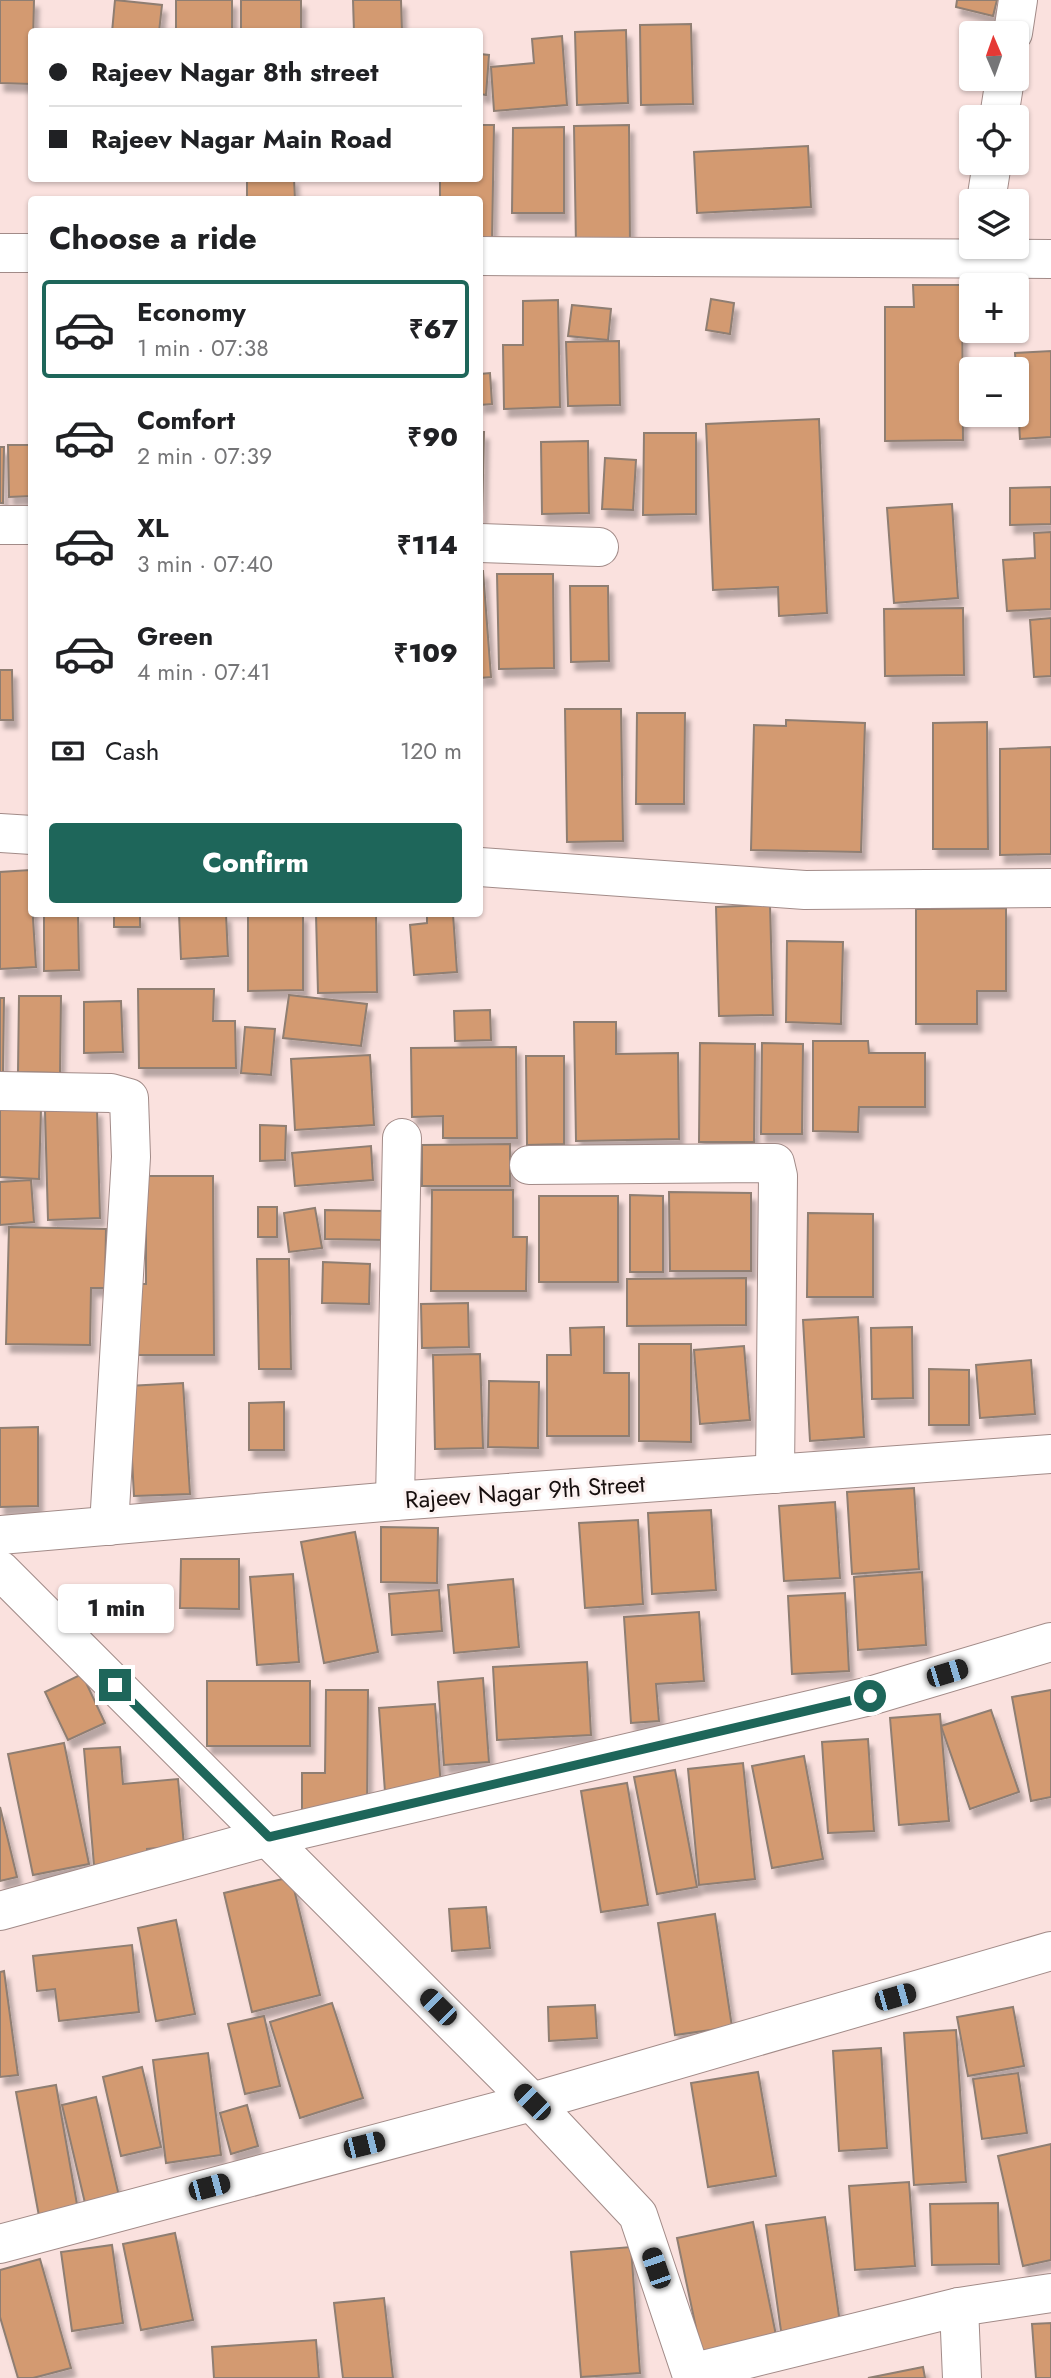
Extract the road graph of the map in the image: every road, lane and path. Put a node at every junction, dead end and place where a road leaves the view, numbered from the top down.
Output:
1 (1018, 0) edge
2 (1015, 21) edge
3 (959, 252) edge
4 (0, 253) edge
5 (28, 253) edge
6 (483, 256) edge
7 (1029, 257) edge
8 (1051, 259) edge
9 (0, 525) edge
10 (28, 526) edge
11 (483, 543) edge
12 (599, 547) dead end
13 (0, 833) edge
14 (28, 835) edge
15 (483, 867) edge
16 (1051, 888) edge
17 (0, 1091) edge
18 (402, 1138) dead end
19 (529, 1165) dead end
20 (1051, 1454) edge
21 (775, 1474) junction
22 (395, 1501) junction
23 (110, 1526) junction
24 (0, 1535) edge
25 (0, 1570) edge
26 (1051, 1642) edge
27 (269, 1837) junction
28 (0, 1911) edge
29 (1051, 1951) edge
30 (532, 2102) junction
31 (0, 2244) edge
32 (1051, 2293) edge
33 (959, 2307) junction
34 (682, 2376) edge
35 (962, 2378) edge

1 - 2 street
3 - 6 street
4 - 5 street
7 - 8 street
9 - 10 street
11 - 12 street
13 - 14 street
15 - 16 street
17 - 23 street
18 - 22 street
19 - 21 street
20 - 21 street, Rajeev Nagar 9th Street
21 - 22 street, Rajeev Nagar 9th Street
22 - 23 street, Rajeev Nagar 9th Street
23 - 24 street, Rajeev Nagar 9th Street
25 - 27 street
26 - 27 street
27 - 28 street
27 - 30 street
29 - 30 street
30 - 31 street
30 - 34 street
32 - 33 street
33 - 34 street
33 - 35 street

